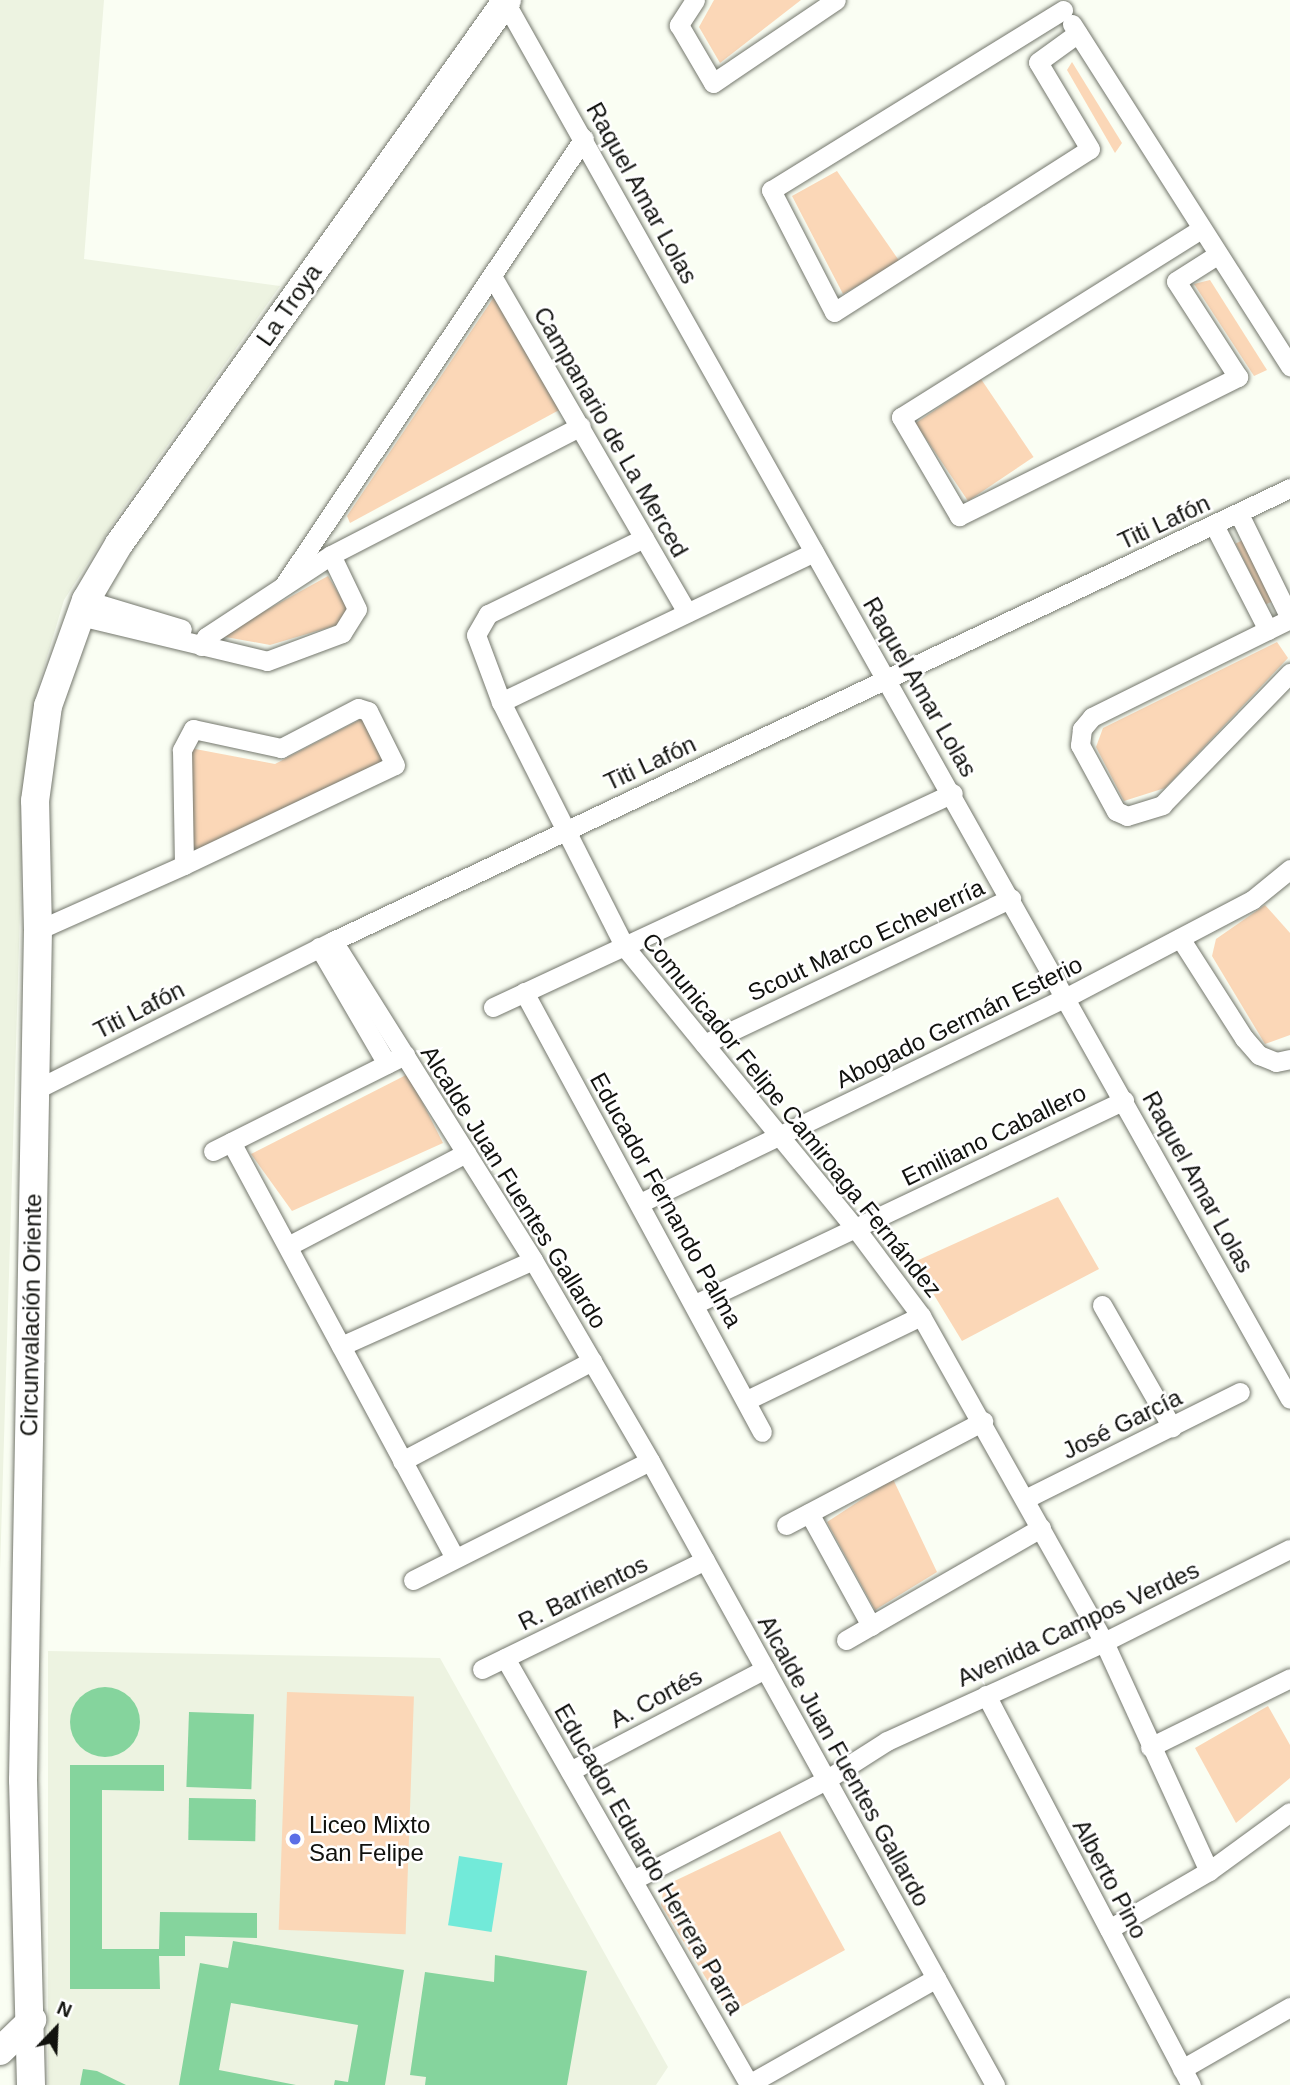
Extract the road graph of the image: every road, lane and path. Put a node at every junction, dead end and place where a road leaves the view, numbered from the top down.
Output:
1 (695, 0) edge
2 (836, 0) edge
3 (506, 1) edge
4 (1060, 5) edge
5 (1078, 33) junction
6 (1021, 37) junction
7 (1038, 62) junction
8 (584, 138) junction
9 (1200, 229) junction
10 (1160, 255) junction
11 (1217, 255) junction
12 (492, 276) junction
13 (1176, 281) junction
14 (1290, 366) edge
15 (581, 426) junction
16 (1290, 488) edge
17 (1239, 514) junction
18 (1214, 525) junction
19 (644, 538) junction
20 (814, 552) junction
21 (331, 555) junction
22 (284, 585) junction
23 (83, 608) junction
24 (687, 614) junction
25 (1290, 619) edge
26 (1268, 630) junction
27 (204, 642) junction
28 (1290, 673) edge
29 (888, 677) junction
30 (501, 702) junction
31 (953, 793) junction
32 (565, 831) junction
33 (184, 865) junction
34 (1290, 869) edge
35 (1011, 898) junction
36 (38, 930) junction
37 (1180, 938) junction
38 (326, 944) junction
39 (624, 946) junction
40 (524, 992) junction
41 (1067, 998) junction
42 (493, 1007) dead end
43 (704, 1044) junction
44 (405, 1055) junction
45 (1290, 1059) edge
46 (387, 1064) junction
47 (35, 1090) junction
48 (1124, 1100) junction
49 (780, 1137) junction
50 (231, 1142) junction
51 (213, 1151) dead end
52 (466, 1153) junction
53 (640, 1203) junction
54 (856, 1229) junction
55 (288, 1246) junction
56 (533, 1260) junction
57 (695, 1304) junction
58 (1102, 1305) dead end
59 (921, 1316) junction
60 (341, 1346) junction
61 (592, 1361) junction
62 (1240, 1392) dead end
63 (1290, 1399) edge
64 (747, 1400) junction
65 (983, 1421) junction
66 (1172, 1427) junction
67 (762, 1432) dead end
68 (402, 1461) junction
69 (650, 1461) junction
70 (1025, 1499) junction
71 (809, 1513) junction
72 (786, 1525) dead end
73 (1041, 1528) junction
74 (1290, 1549) edge
75 (455, 1558) junction
76 (705, 1560) junction
77 (413, 1580) dead end
78 (871, 1626) junction
79 (846, 1640) dead end
80 (1104, 1642) junction
81 (505, 1658) junction
82 (482, 1669) dead end
83 (765, 1669) junction
84 (1290, 1678) edge
85 (986, 1695) junction
86 (1150, 1747) junction
87 (570, 1771) junction
88 (826, 1780) junction
89 (1290, 1812) edge
90 (1209, 1871) junction
91 (633, 1880) junction
92 (1109, 1929) junction
93 (936, 1978) junction
94 (1290, 2007) edge
95 (32, 2020) junction
96 (0, 2051) edge
97 (1186, 2077) edge
98 (750, 2084) edge
99 (31, 2085) edge
100 (995, 2085) edge

1 - 2 street
3 - 8 street, Raquel Amar Lolas
3 - 23 street, La Troya
4 - 5 street
4 - 6 street
5 - 7 street
5 - 9 street
6 - 7 street
6 - 7 street
8 - 12 street
8 - 20 street, Raquel Amar Lolas
9 - 10 street
9 - 11 street
10 - 13 street
10 - 13 street
11 - 13 street
11 - 14 street
12 - 15 street, Campanario de La Merced
12 - 22 street
15 - 19 street, Campanario de La Merced
15 - 21 street
16 - 17 street, Titi Lafón
17 - 18 street, Titi Lafón
17 - 25 street
18 - 26 street
18 - 29 street, Titi Lafón
19 - 24 street, Campanario de La Merced
19 - 30 street, Comunicador Felipe Camiroaga Fernández
20 - 24 street
20 - 29 street, Raquel Amar Lolas
21 - 22 street
21 - 27 street
22 - 27 street
23 - 27 street
23 - 36 street, Circunvalación Oriente
24 - 30 street
25 - 26 street
26 - 28 street
29 - 31 street, Raquel Amar Lolas
29 - 32 street, Titi Lafón
30 - 32 street, Comunicador Felipe Camiroaga Fernández
31 - 35 street, Raquel Amar Lolas
31 - 39 street
32 - 38 street, Titi Lafón
32 - 39 street, Comunicador Felipe Camiroaga Fernández
33 - 33 street
33 - 36 street
34 - 37 street, Abogado Germán Esterio
35 - 41 street, Raquel Amar Lolas
35 - 43 street, Scout Marco Echeverría
36 - 47 street, Circunvalación Oriente
37 - 41 street, Abogado Germán Esterio
37 - 45 street
38 - 44 street, Alcalde Juan Fuentes Gallardo
38 - 46 street, Alcalde Juan Fuentes Gallardo
38 - 47 street, Titi Lafón
39 - 40 street
39 - 43 street, Comunicador Felipe Camiroaga Fernández
40 - 42 street
40 - 53 street, Educador Fernando Palma
41 - 48 street, Raquel Amar Lolas
41 - 49 street, Abogado Germán Esterio
43 - 49 street, Comunicador Felipe Camiroaga Fernández
44 - 46 street
44 - 52 street, Alcalde Juan Fuentes Gallardo
46 - 50 street
47 - 95 street, Circunvalación Oriente
48 - 54 street, Emiliano Caballero
48 - 63 street, Raquel Amar Lolas
49 - 53 street, Abogado Germán Esterio
49 - 54 street, Comunicador Felipe Camiroaga Fernández
50 - 51 street
50 - 55 street
52 - 55 street
52 - 56 street, Alcalde Juan Fuentes Gallardo
53 - 57 street, Educador Fernando Palma
54 - 57 street, Emiliano Caballero
54 - 59 street, Comunicador Felipe Camiroaga Fernández
55 - 60 street
56 - 60 street
56 - 61 street, Alcalde Juan Fuentes Gallardo
57 - 64 street, Educador Fernando Palma
58 - 66 street
59 - 64 street
59 - 65 street, Comunicador Felipe Camiroaga Fernández
60 - 68 street
61 - 68 street
61 - 69 street, Alcalde Juan Fuentes Gallardo
62 - 66 street, José García
64 - 67 street, Educador Fernando Palma
65 - 70 street, Comunicador Felipe Camiroaga Fernández
65 - 71 street
66 - 70 street, José García
68 - 75 street
69 - 75 street
69 - 76 street, Alcalde Juan Fuentes Gallardo
70 - 73 street, Comunicador Felipe Camiroaga Fernández
71 - 72 street
71 - 78 street
73 - 78 street
73 - 80 street, Comunicador Felipe Camiroaga Fernández
74 - 80 street, Avenida Campos Verdes
75 - 77 street
76 - 81 street, R. Barrientos
76 - 83 street, Alcalde Juan Fuentes Gallardo
78 - 79 street
80 - 85 street, Avenida Campos Verdes
80 - 86 street, Comunicador Felipe Camiroaga Fernández
81 - 82 street, R. Barrientos
81 - 87 street, Educador Eduardo Herrera Parra
83 - 87 street, A. Cortés
83 - 88 street, Alcalde Juan Fuentes Gallardo
84 - 86 street
85 - 88 street, Avenida Campos Verdes
85 - 92 street, Alberto Pino
86 - 90 street, Comunicador Felipe Camiroaga Fernández
87 - 91 street, Educador Eduardo Herrera Parra
88 - 91 street, Avenida Campos Verdes
88 - 93 street, Alcalde Juan Fuentes Gallardo
89 - 90 street
90 - 92 street
91 - 98 street, Educador Eduardo Herrera Parra
92 - 97 street, Alberto Pino
93 - 98 street
93 - 100 street, Alcalde Juan Fuentes Gallardo
94 - 97 street
95 - 96 street
95 - 99 street, Circunvalación Oriente

